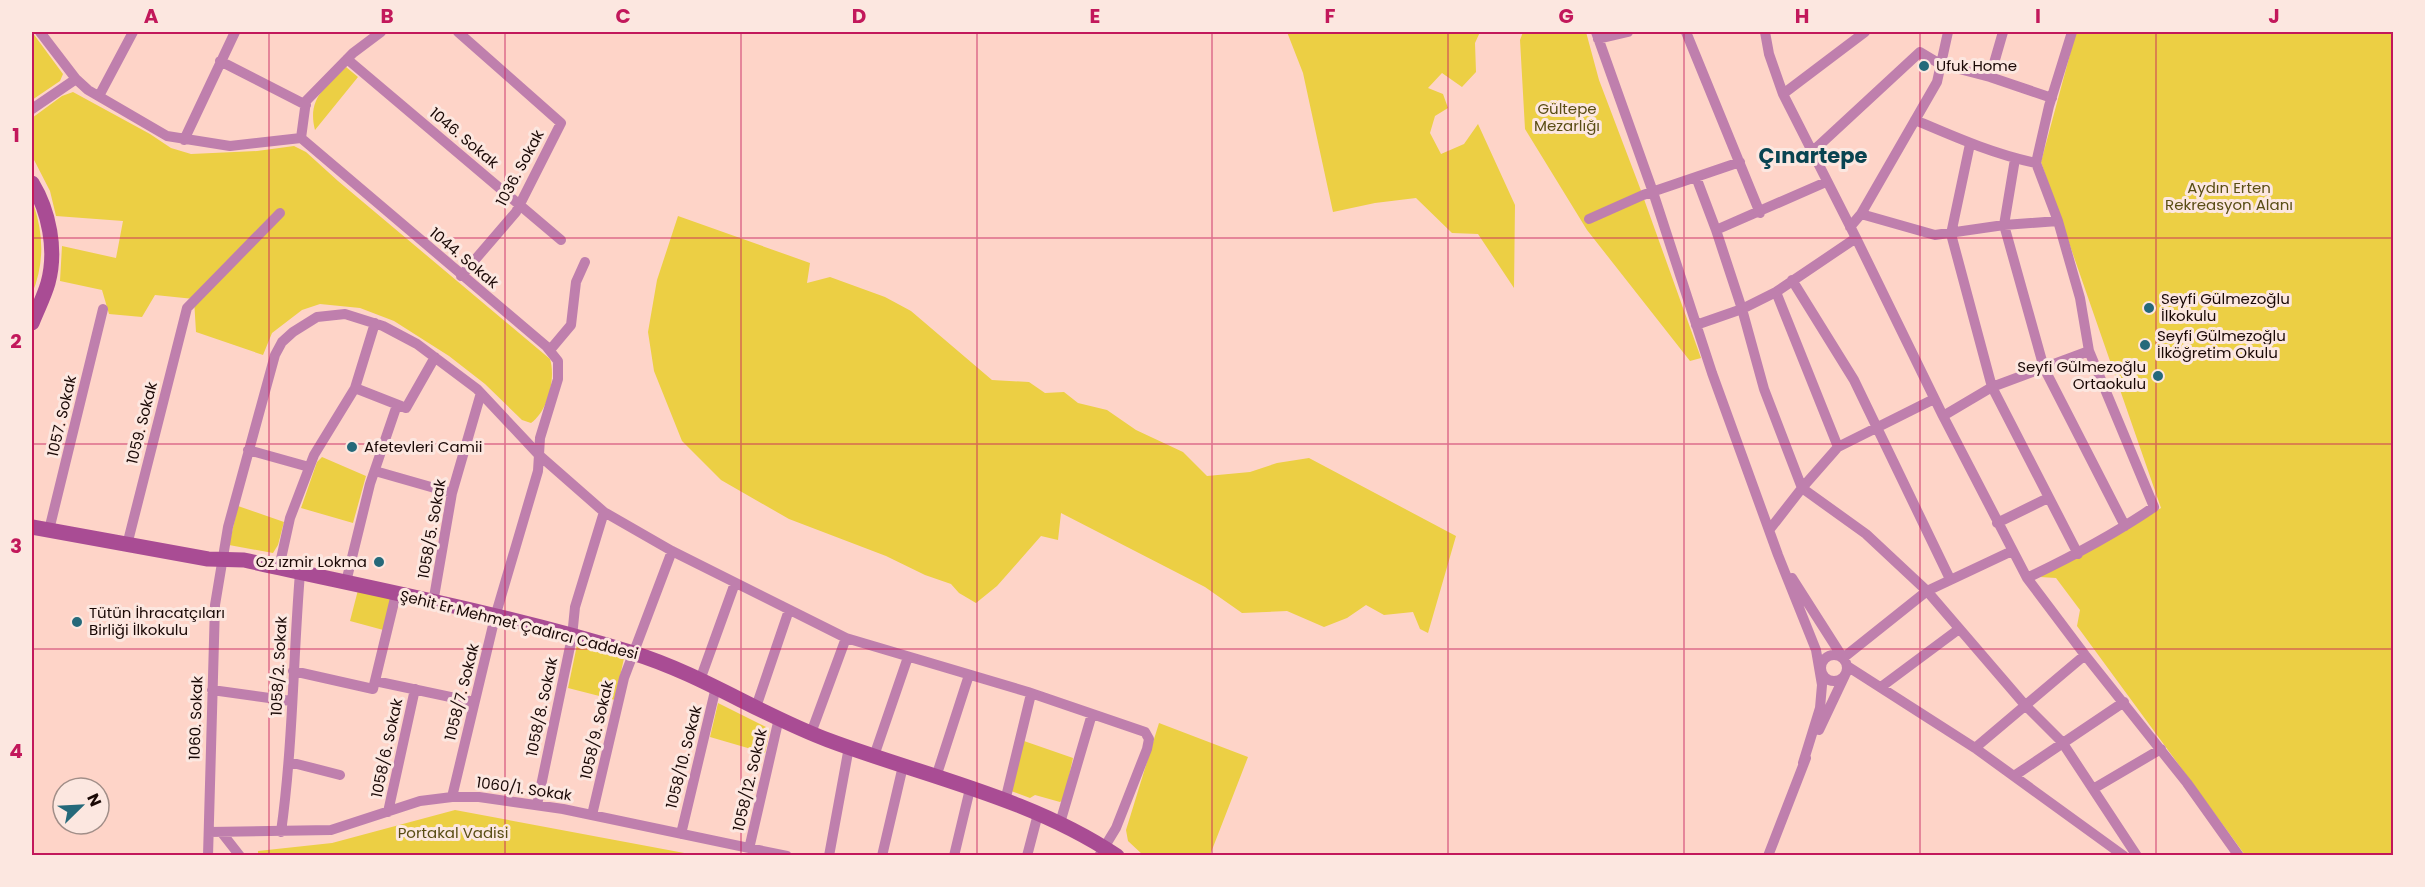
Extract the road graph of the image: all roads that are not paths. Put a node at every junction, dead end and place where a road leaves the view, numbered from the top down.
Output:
1 (40, 32) edge
2 (133, 32) edge
3 (235, 32) edge
4 (381, 32) edge
5 (458, 32) edge
6 (1628, 32) edge
7 (1686, 32) edge
8 (1765, 32) edge
9 (1865, 32) edge
10 (1948, 32) edge
11 (2003, 32) edge
12 (2072, 32) edge
13 (1597, 35) edge
14 (347, 59) junction
15 (220, 61) junction
16 (1940, 64) junction
17 (1990, 77) junction
18 (76, 80) junction
19 (1783, 94) junction
20 (99, 96) junction
21 (2052, 98) junction
22 (306, 105) junction
23 (32, 109) edge
24 (1915, 120) junction
25 (302, 138) junction
26 (184, 140) junction
27 (1970, 144) junction
28 (1813, 151) junction
29 (2015, 159) junction
30 (1740, 162) junction
31 (2036, 163) junction
32 (1696, 177) junction
33 (1826, 182) junction
34 (32, 183) edge
35 (1653, 192) junction
36 (520, 205) junction
37 (280, 213) dead end
38 (1760, 213) junction
39 (1861, 214) junction
40 (1589, 219) dead end
41 (2058, 221) junction
42 (2004, 225) junction
43 (1850, 227) junction
44 (1716, 230) junction
45 (1951, 234) junction
46 (1856, 238) junction
47 (561, 240) dead end
48 (585, 262) dead end
49 (461, 276) junction
50 (1792, 280) junction
51 (1776, 292) junction
52 (103, 309) dead end
53 (1742, 309) junction
54 (32, 323) edge
55 (375, 323) junction
56 (1696, 325) junction
57 (550, 350) junction
58 (2088, 351) junction
59 (435, 357) junction
60 (2044, 368) junction
61 (1992, 387) junction
62 (355, 388) junction
63 (481, 393) junction
64 (1934, 399) junction
65 (397, 405) junction
66 (1943, 416) junction
67 (1876, 429) junction
68 (1838, 447) junction
69 (248, 450) junction
70 (539, 455) junction
71 (309, 467) junction
72 (375, 471) junction
73 (1802, 488) junction
74 (452, 493) junction
75 (2048, 498) junction
76 (604, 512) junction
77 (1997, 523) junction
78 (2126, 526) junction
79 (32, 527) edge
80 (1770, 529) junction
81 (49, 531) junction
82 (127, 545) junction
83 (672, 551) junction
84 (2012, 551) junction
85 (2078, 554) junction
86 (1778, 555) junction
87 (222, 559) junction
88 (279, 568) junction
89 (300, 573) junction
90 (2027, 578) junction
91 (1950, 579) junction
92 (346, 582) junction
93 (735, 583) junction
94 (1927, 591) junction
95 (396, 594) junction
96 (434, 603) junction
97 (789, 610) junction
98 (495, 617) junction
99 (1959, 629) junction
100 (572, 637) junction
101 (846, 638) junction
102 (633, 653) junction
103 (2085, 655) junction
104 (908, 657) junction
105 (1845, 666) junction
106 (1821, 670) junction
107 (292, 671) junction
108 (969, 675) junction
109 (700, 680) junction
110 (375, 681) junction
111 (716, 687) junction
112 (1881, 687) junction
113 (415, 689) junction
114 (212, 690) junction
115 (1031, 694) junction
116 (291, 701) junction
117 (474, 702) junction
118 (2124, 702) junction
119 (2025, 705) junction
120 (756, 707) junction
121 (1092, 714) junction
122 (779, 718) junction
123 (812, 733) junction
124 (2062, 742) junction
125 (849, 747) junction
126 (1975, 748) junction
127 (2161, 749) junction
128 (874, 756) junction
129 (289, 762) junction
130 (1803, 763) junction
131 (903, 766) junction
132 (340, 775) dead end
133 (2014, 776) junction
134 (936, 777) junction
135 (970, 789) junction
136 (2093, 789) junction
137 (452, 797) junction
138 (1005, 801) junction
139 (537, 805) junction
140 (388, 812) junction
141 (1038, 814) junction
142 (592, 815) junction
143 (1060, 823) junction
144 (209, 832) junction
145 (281, 832) junction
146 (222, 833) junction
147 (681, 834) junction
148 (749, 849) junction
149 (1107, 853) edge
150 (208, 855) edge
151 (240, 855) edge
152 (786, 855) edge
153 (829, 855) edge
154 (882, 855) edge
155 (954, 855) edge
156 (1027, 855) edge
157 (1768, 855) edge
158 (2124, 855) edge
159 (2137, 855) edge
160 (2239, 855) edge

1 - 18 street
2 - 20 street
3 - 15 street
4 - 14 street
5 - 36 street, 1036. Sokak
6 - 13 street
7 - 30 street
8 - 19 street
9 - 19 street
10 - 16 street
11 - 17 street
12 - 21 street
13 - 35 street
14 - 22 street
14 - 36 street, 1046. Sokak
15 - 22 street
15 - 26 street
16 - 17 street
16 - 24 street
16 - 28 street
17 - 21 street
18 - 20 street
18 - 23 street
19 - 28 street
20 - 26 street
21 - 31 street
22 - 25 street
24 - 27 street
24 - 39 street
25 - 26 street
25 - 49 street, 1044. Sokak
27 - 29 street
27 - 45 street
28 - 33 street
29 - 31 street
29 - 42 street
30 - 32 street
30 - 38 street
31 - 41 street
32 - 35 street
32 - 44 street
33 - 38 street
33 - 43 street
34 - 54 main road
35 - 40 street
35 - 56 street
36 - 47 street, 1046. Sokak
36 - 49 street, 1036. Sokak
37 - 82 street, 1059. Sokak
38 - 44 street
39 - 43 street
39 - 45 street
41 - 42 street
41 - 58 street
42 - 45 street
42 - 60 street
43 - 46 street
44 - 53 street
45 - 61 street
46 - 50 street
46 - 64 street
48 - 57 street
49 - 57 street, 1044. Sokak
50 - 51 street
50 - 67 street
51 - 53 street
51 - 68 street
52 - 81 street, 1057. Sokak
53 - 56 street
53 - 73 street
55 - 59 street, 1060. Sokak
55 - 62 street
55 - 69 street, 1060. Sokak
56 - 80 street
57 - 70 street
58 - 60 street
58 - 78 street
59 - 63 street, 1060. Sokak
59 - 65 street
60 - 61 street
60 - 78 street
61 - 66 street
61 - 75 street
62 - 65 street
62 - 71 street
63 - 70 street, 1060. Sokak
63 - 74 street, 1058/5. Sokak
64 - 66 street
64 - 67 street
65 - 72 street
66 - 77 street
67 - 68 street
67 - 91 street
68 - 73 street
69 - 71 street
69 - 87 street, 1060. Sokak
70 - 76 street, 1060. Sokak
70 - 98 street, 1058/7. Sokak
71 - 88 street
72 - 74 street
72 - 92 street
73 - 80 street
73 - 94 street
74 - 96 street, 1058/5. Sokak
75 - 77 street
75 - 85 street
76 - 83 street, 1060. Sokak
76 - 100 street, 1058/8. Sokak
77 - 84 street
78 - 85 street
79 - 81 main road, Şehit Er Mehmet Çadırcı Caddesi
80 - 86 street
81 - 82 main road, Şehit Er Mehmet Çadırcı Caddesi
82 - 87 main road, Şehit Er Mehmet Çadırcı Caddesi
83 - 93 street, 1060. Sokak
83 - 102 street, 1058/9. Sokak
84 - 90 street
84 - 91 street
85 - 90 street
86 - 105 street
86 - 106 street
87 - 88 main road, Şehit Er Mehmet Çadırcı Caddesi
87 - 114 street, 1060. Sokak
88 - 89 main road, Şehit Er Mehmet Çadırcı Caddesi
89 - 92 main road, Şehit Er Mehmet Çadırcı Caddesi
89 - 107 street, 1058/2. Sokak
90 - 103 street
91 - 94 street
92 - 95 main road, Şehit Er Mehmet Çadırcı Caddesi
93 - 97 street, 1060. Sokak
93 - 109 street
94 - 99 street
94 - 105 street
95 - 96 main road, Şehit Er Mehmet Çadırcı Caddesi
95 - 110 street
96 - 98 main road, Şehit Er Mehmet Çadırcı Caddesi
97 - 101 street, 1060. Sokak
97 - 120 street
98 - 100 main road, Şehit Er Mehmet Çadırcı Caddesi
98 - 117 street, 1058/7. Sokak
99 - 112 street
99 - 119 street
100 - 102 main road, Şehit Er Mehmet Çadırcı Caddesi
100 - 139 street, 1058/8. Sokak
101 - 104 street, 1060. Sokak
101 - 123 street
102 - 109 main road, Şehit Er Mehmet Çadırcı Caddesi
102 - 142 street, 1058/9. Sokak
103 - 118 street
103 - 119 street
104 - 108 street, 1060. Sokak
104 - 128 street
105 - 106 street
105 - 106 street
105 - 112 street
105 - 130 street
106 - 130 street
107 - 110 street
107 - 116 street, 1058/2. Sokak
108 - 115 street, 1060. Sokak
108 - 134 street
109 - 111 main road, Şehit Er Mehmet Çadırcı Caddesi
110 - 113 street
111 - 120 main road, Şehit Er Mehmet Çadırcı Caddesi
111 - 147 street, 1058/10. Sokak
112 - 126 street
113 - 117 street
113 - 140 street, 1058/6. Sokak
114 - 116 street
114 - 144 street, 1060. Sokak
115 - 121 street, 1060. Sokak
115 - 138 street
116 - 129 street, 1058/2. Sokak
117 - 137 street, 1058/7. Sokak
118 - 124 street
118 - 127 street
119 - 124 street
119 - 126 street
120 - 122 main road, Şehit Er Mehmet Çadırcı Caddesi
121 - 143 street
121 - 149 street, 1060. Sokak
122 - 123 main road, Şehit Er Mehmet Çadırcı Caddesi
122 - 148 street, 1058/12. Sokak
123 - 125 main road, Şehit Er Mehmet Çadırcı Caddesi
124 - 133 street
124 - 136 street
125 - 128 main road, Şehit Er Mehmet Çadırcı Caddesi
125 - 153 street
126 - 133 street
127 - 136 street
127 - 160 street
128 - 131 main road, Şehit Er Mehmet Çadırcı Caddesi
129 - 132 street
129 - 145 street, 1058/2. Sokak
130 - 157 street
131 - 134 main road, Şehit Er Mehmet Çadırcı Caddesi
131 - 154 street
133 - 158 street
134 - 135 main road, Şehit Er Mehmet Çadırcı Caddesi
135 - 138 main road, Şehit Er Mehmet Çadırcı Caddesi
135 - 155 street
136 - 159 street
137 - 139 street, 1060/1. Sokak
137 - 140 street, 1060/1. Sokak
138 - 141 main road, Şehit Er Mehmet Çadırcı Caddesi
139 - 142 street, 1060/1. Sokak
140 - 145 street, 1060/1. Sokak
141 - 143 main road, Şehit Er Mehmet Çadırcı Caddesi
141 - 156 street
142 - 147 street, 1060/1. Sokak
143 - 149 main road, Şehit Er Mehmet Çadırcı Caddesi
144 - 146 street, 1060/1. Sokak
144 - 150 street
145 - 146 street, 1060/1. Sokak
146 - 151 street
147 - 148 street, 1060/1. Sokak
148 - 152 street, 1060/1. Sokak

